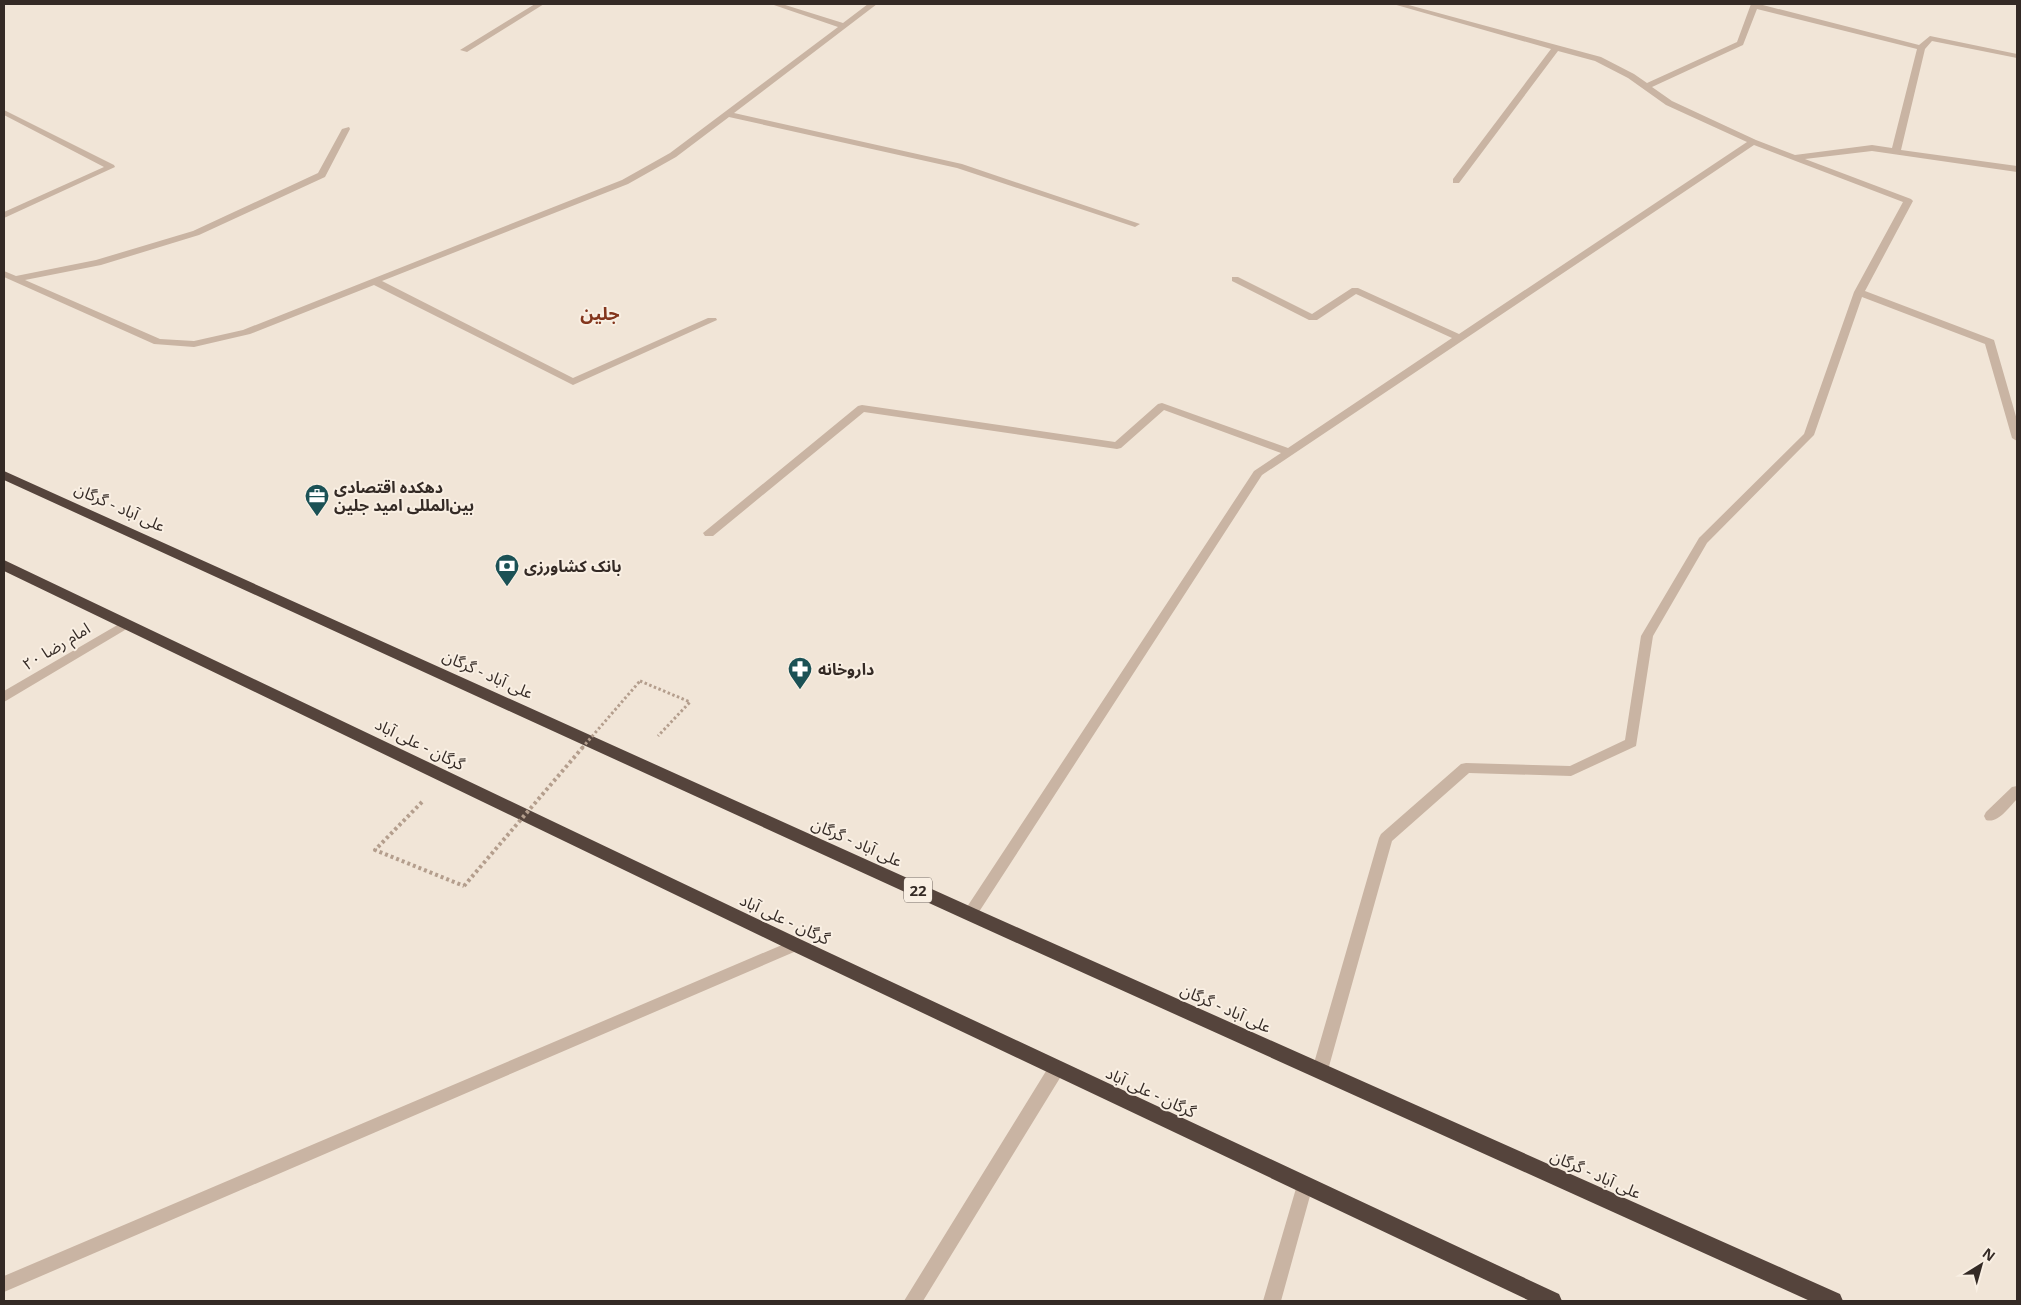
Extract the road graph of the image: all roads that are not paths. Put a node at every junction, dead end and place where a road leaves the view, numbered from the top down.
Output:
1 (540, 4) edge
2 (775, 4) edge
3 (873, 4) edge
4 (1397, 4) edge
5 (1755, 5) edge
6 (844, 26) junction
7 (1556, 48) junction
8 (1921, 48) junction
9 (464, 50) dead end
10 (2017, 56) edge
11 (1646, 87) junction
12 (4, 112) edge
13 (727, 114) junction
14 (346, 129) dead end
15 (1753, 142) junction
16 (1896, 151) junction
17 (1794, 157) junction
18 (2017, 169) edge
19 (1456, 181) dead end
20 (4, 215) edge
21 (1135, 224) dead end
22 (4, 274) edge
23 (15, 279) junction
24 (1235, 279) dead end
25 (374, 281) junction
26 (1859, 292) junction
27 (712, 320) dead end
28 (1460, 338) junction
29 (2015, 420) edge
30 (2017, 438) edge
31 (1289, 452) junction
32 (4, 475) edge
33 (709, 533) dead end
34 (4, 565) edge
35 (126, 624) junction
36 (4, 697) edge
37 (2017, 790) edge
38 (1991, 816) dead end
39 (970, 914) junction
40 (796, 945) junction
41 (1057, 1068) junction
42 (1320, 1070) junction
43 (1305, 1185) junction
44 (4, 1284) edge
45 (913, 1301) edge
46 (1272, 1301) edge
47 (1552, 1301) edge
48 (1833, 1301) edge

1 - 9 street
2 - 6 street
3 - 6 street
4 - 7 street
5 - 8 street
5 - 11 street
6 - 13 street
7 - 11 street
7 - 19 street
8 - 10 street
8 - 16 street
11 - 15 street
12 - 20 street
13 - 21 street
13 - 25 street
14 - 23 street
15 - 17 street
15 - 28 street
16 - 17 street
16 - 18 street
17 - 26 street
22 - 23 street
23 - 25 street
24 - 28 street
25 - 27 street
26 - 29 street
26 - 42 street
28 - 31 street
29 - 30 street
31 - 33 street
31 - 39 street
32 - 39 highway, علی آباد - گرگان / 22
34 - 35 highway, گرگان - علی آباد
35 - 36 street, امام رضا ۲۰
35 - 40 highway, گرگان - علی آباد
37 - 38 street
39 - 42 highway, علی آباد - گرگان / 22
40 - 41 highway, گرگان - علی آباد
40 - 44 street
41 - 43 highway, گرگان - علی آباد
41 - 45 street
42 - 48 highway, علی آباد - گرگان / 22
43 - 46 street
43 - 47 highway, گرگان - علی آباد

